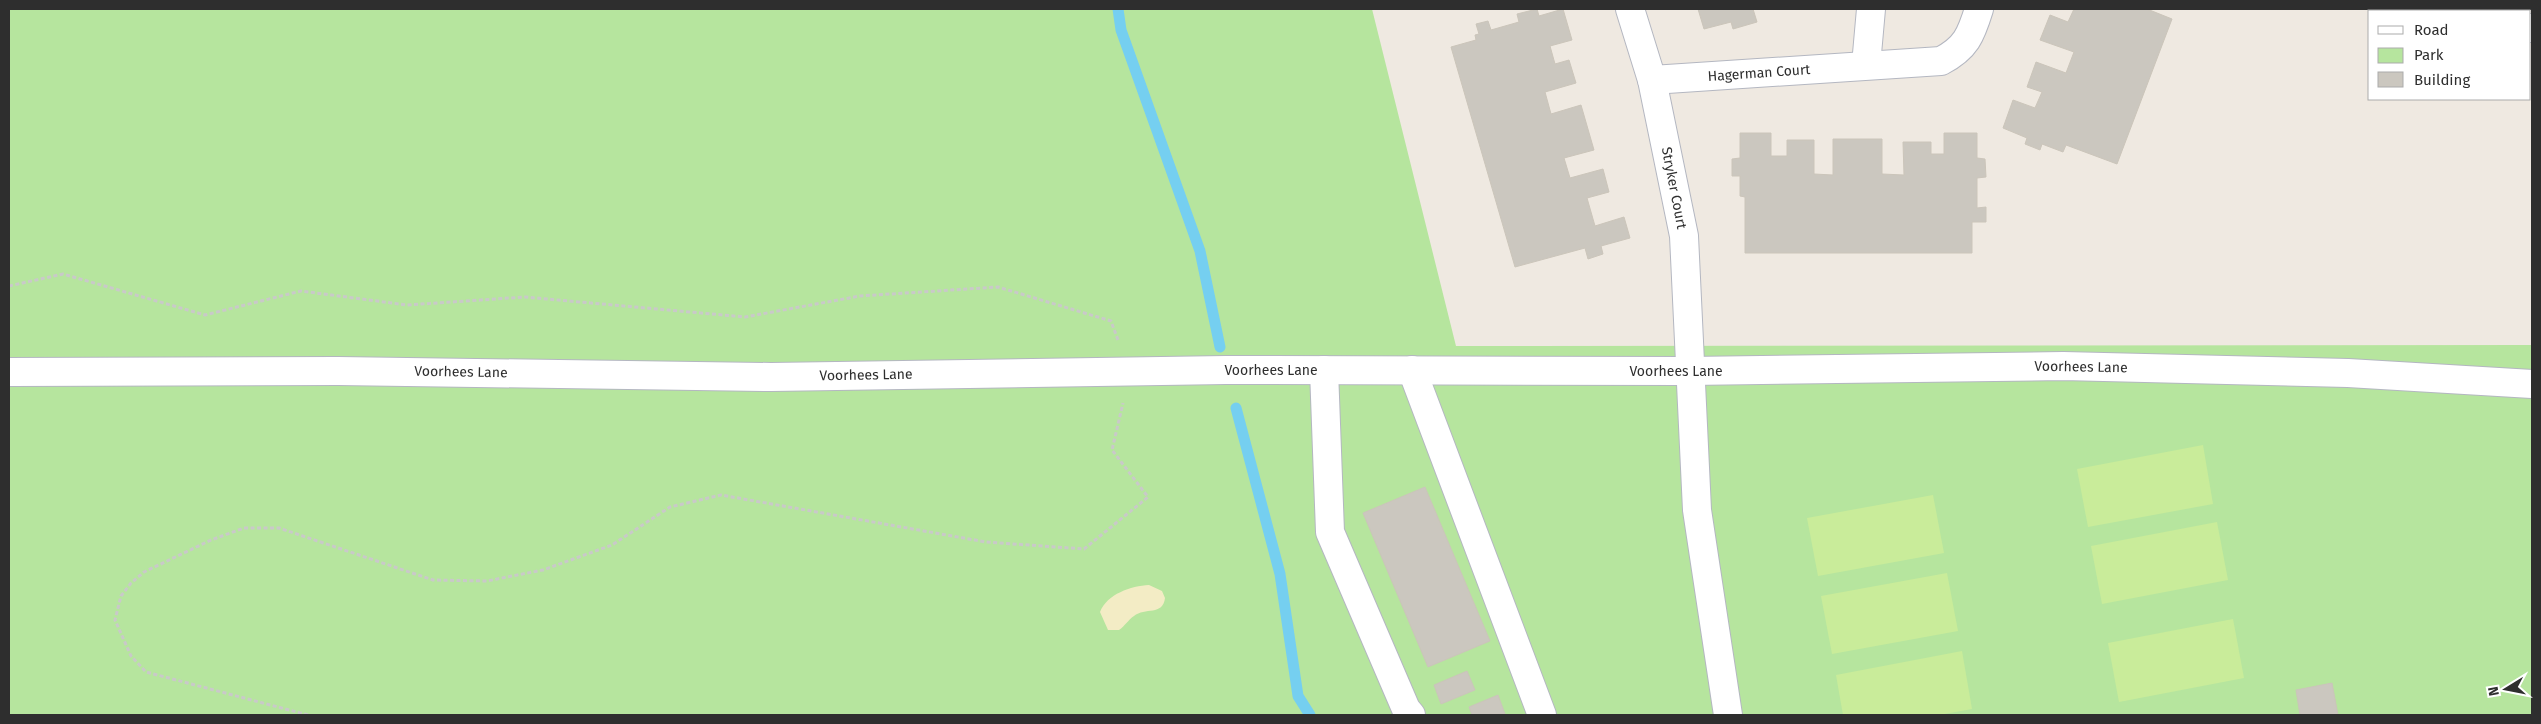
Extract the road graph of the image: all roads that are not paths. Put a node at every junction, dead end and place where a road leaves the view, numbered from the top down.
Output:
1 (1630, 9) edge
2 (1871, 9) edge
3 (1979, 9) edge
4 (1866, 65) junction
5 (1652, 80) junction
6 (1324, 370) junction
7 (1412, 370) junction
8 (1689, 371) junction
9 (9, 372) edge
10 (2532, 384) edge
11 (1411, 715) edge
12 (1542, 715) edge
13 (1728, 715) edge

1 - 5 street, Stryker Court
2 - 4 street
3 - 4 street, Hagerman Court
4 - 5 street, Hagerman Court
5 - 8 street, Stryker Court
6 - 7 street, Voorhees Lane
6 - 9 street, Voorhees Lane
6 - 11 street
7 - 8 street, Voorhees Lane
7 - 12 street
8 - 10 street, Voorhees Lane
8 - 13 street, Stryker Court

